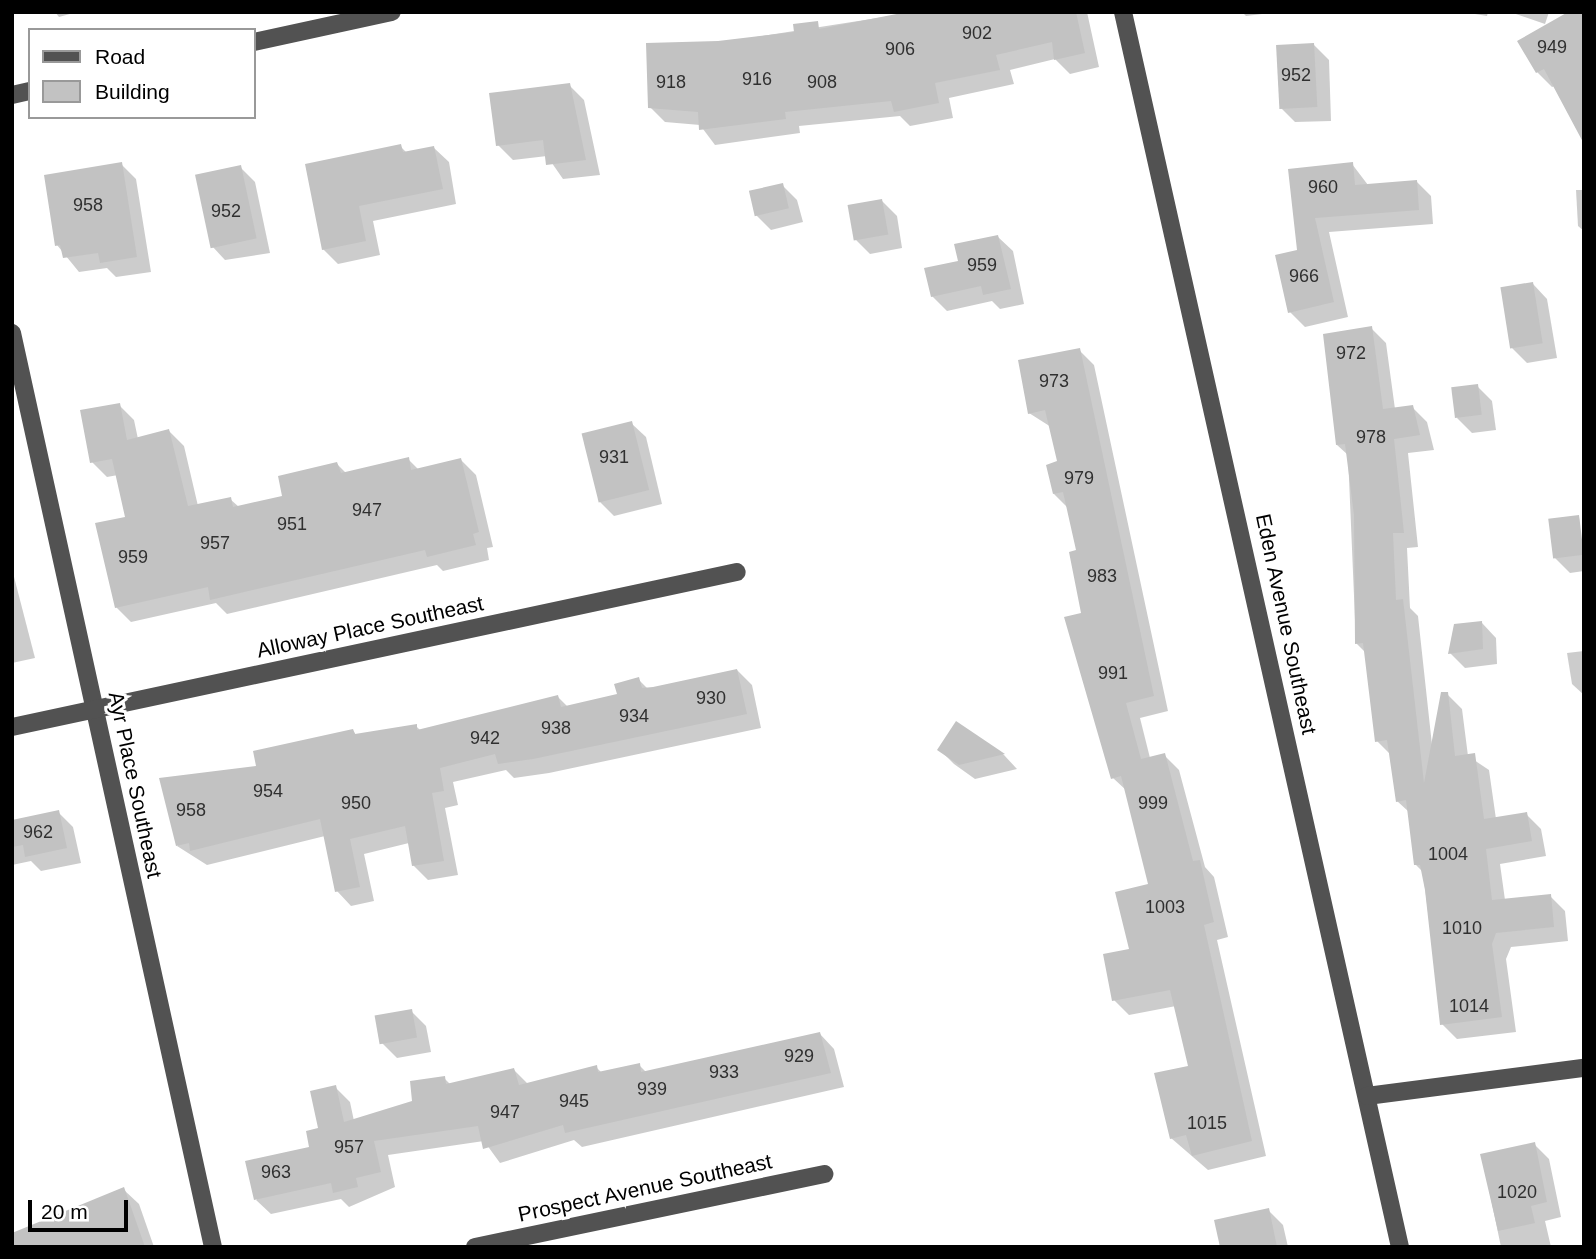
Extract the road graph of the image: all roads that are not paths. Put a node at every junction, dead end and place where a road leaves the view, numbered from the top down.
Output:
1 (392, 12) edge
2 (1123, 12) edge
3 (256, 42) edge
4 (12, 332) edge
5 (737, 572) dead end
6 (95, 708) junction
7 (12, 727) edge
8 (1584, 1068) edge
9 (1367, 1096) junction
10 (824, 1174) dead end
11 (213, 1247) edge
12 (475, 1247) edge
13 (1400, 1247) edge

1 - 3 street
2 - 9 street, Eden Avenue Southeast
4 - 6 street, Ayr Place Southeast
5 - 6 street, Alloway Place Southeast
6 - 7 street, Alloway Place Southeast
6 - 11 street, Ayr Place Southeast
8 - 9 street
9 - 13 street, Eden Avenue Southeast
10 - 12 street, Prospect Avenue Southeast

